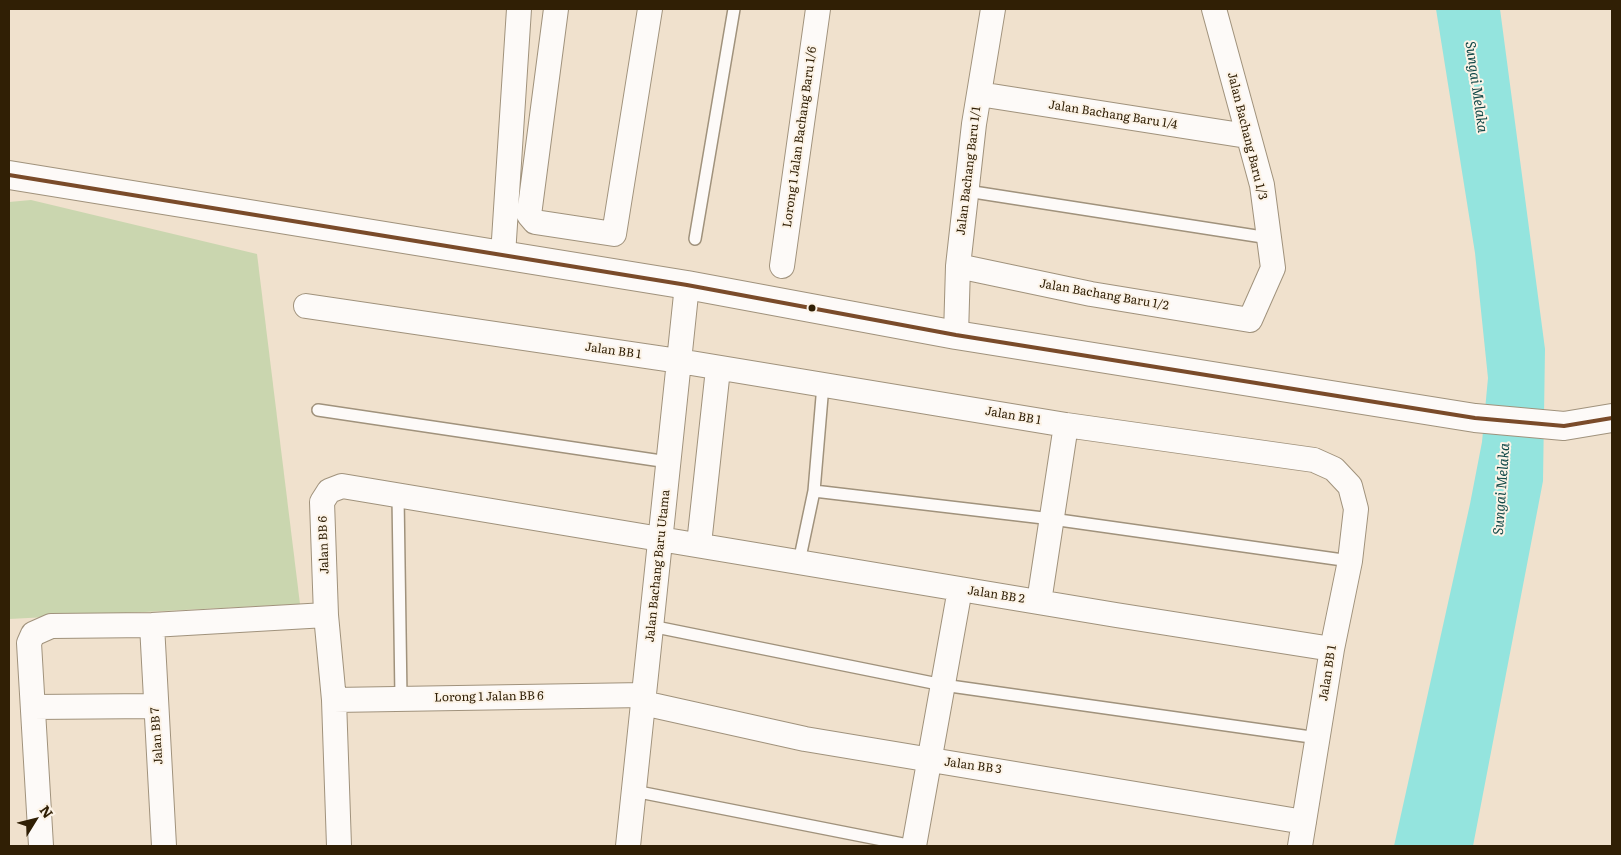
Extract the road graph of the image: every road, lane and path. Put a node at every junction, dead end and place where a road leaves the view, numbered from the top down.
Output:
1 (519, 9) edge
2 (556, 9) edge
3 (650, 9) edge
4 (734, 9) edge
5 (818, 9) edge
6 (993, 9) edge
7 (1214, 9) edge
8 (979, 94) junction
9 (1247, 136) junction
10 (9, 175) edge
11 (966, 191) junction
12 (1269, 238) junction
13 (695, 239) dead end
14 (503, 254) junction
15 (782, 266) dead end
16 (958, 266) junction
17 (687, 285) junction
18 (306, 306) dead end
19 (1250, 320) joint
20 (956, 335) junction
21 (679, 361) junction
22 (718, 369) junction
23 (823, 385) junction
24 (318, 410) dead end
25 (1612, 418) edge
26 (1066, 425) junction
27 (668, 462) junction
28 (814, 491) junction
29 (398, 496) junction
30 (1052, 519) junction
31 (661, 538) junction
32 (699, 544) junction
33 (1350, 561) junction
34 (799, 562) junction
35 (960, 589) junction
36 (1039, 602) junction
37 (326, 615) junction
38 (152, 625) junction
39 (651, 626) junction
40 (1332, 648) junction
41 (943, 685) junction
42 (401, 698) junction
43 (644, 699) junction
44 (334, 700) junction
45 (155, 706) junction
46 (32, 707) junction
47 (1318, 738) junction
48 (930, 759) junction
49 (634, 791) junction
50 (1304, 822) junction
51 (41, 846) edge
52 (164, 846) edge
53 (339, 846) edge
54 (628, 846) edge
55 (913, 846) edge
56 (1300, 846) edge

1 - 14 street
2 - 3 street
4 - 13 lane
5 - 15 street, Lorong 1 Jalan Bachang Baru 1/6
6 - 8 street, Jalan Bachang Baru 1/1
7 - 9 street, Jalan Bachang Baru 1/3
8 - 9 street, Jalan Bachang Baru 1/4
8 - 11 street, Jalan Bachang Baru 1/1
9 - 12 street, Jalan Bachang Baru 1/3
10 - 14 street
11 - 12 lane
11 - 16 street, Jalan Bachang Baru 1/1
12 - 19 street, Jalan Bachang Baru 1/3
14 - 17 street
16 - 19 street, Jalan Bachang Baru 1/2
16 - 20 street, Jalan Bachang Baru 1/1
17 - 20 street
17 - 21 street, Jalan Bachang Baru Utama
18 - 21 street, Jalan BB 1
20 - 25 street
21 - 22 street, Jalan BB 1
21 - 27 street, Jalan Bachang Baru Utama
22 - 23 street, Jalan BB 1
22 - 32 street
23 - 26 street, Jalan BB 1
23 - 28 lane
24 - 27 lane
26 - 30 street
26 - 33 street, Jalan BB 1
27 - 31 street, Jalan Bachang Baru Utama
28 - 30 lane
28 - 34 lane
29 - 31 street, Jalan BB 6
29 - 37 street, Jalan BB 6
29 - 42 lane
30 - 33 lane
30 - 36 street
31 - 32 street, Jalan BB 2
31 - 39 street, Jalan Bachang Baru Utama
32 - 34 street, Jalan BB 2
33 - 40 street, Jalan BB 1
34 - 35 street, Jalan BB 2
35 - 36 street, Jalan BB 2
35 - 41 street
36 - 40 street, Jalan BB 2
37 - 38 street
37 - 44 street, Jalan BB 6
38 - 45 street, Jalan BB 7
38 - 46 street
39 - 41 lane
39 - 43 street, Jalan Bachang Baru Utama
40 - 47 street, Jalan BB 1
41 - 47 lane
41 - 48 street
42 - 43 street, Lorong 1 Jalan BB 6
42 - 44 street, Lorong 1 Jalan BB 6
43 - 48 street, Jalan BB 3
43 - 49 street, Jalan Bachang Baru Utama
44 - 53 street, Jalan BB 6
45 - 46 street
45 - 52 street, Jalan BB 7
46 - 51 street
47 - 50 street, Jalan BB 1
48 - 50 street, Jalan BB 3
48 - 55 street
49 - 54 street, Jalan Bachang Baru Utama
49 - 55 lane
50 - 56 street, Jalan BB 1

